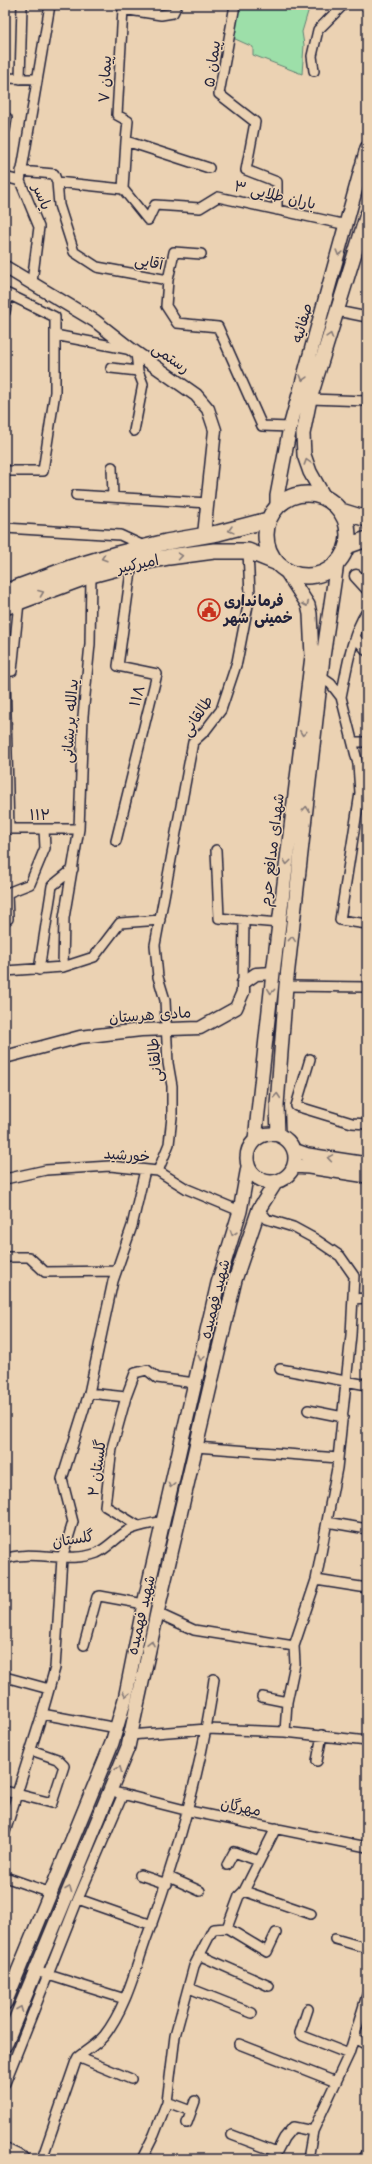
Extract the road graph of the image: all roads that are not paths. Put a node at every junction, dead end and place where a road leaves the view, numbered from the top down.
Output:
1 (22, 5) edge
2 (50, 5) edge
3 (177, 5) edge
4 (235, 5) edge
5 (343, 5) edge
6 (314, 71) dead end
7 (5, 78) edge
8 (20, 79) junction
9 (37, 79) junction
10 (5, 118) edge
11 (5, 130) edge
12 (126, 141) junction
13 (367, 148) edge
14 (210, 168) dead end
15 (21, 171) junction
16 (5, 177) edge
17 (20, 181) junction
18 (57, 182) junction
19 (124, 189) junction
20 (277, 210) junction
21 (367, 214) edge
22 (347, 225) junction
23 (201, 254) dead end
24 (5, 267) edge
25 (168, 280) junction
26 (32, 282) junction
27 (6, 294) edge
28 (337, 311) junction
29 (5, 312) edge
30 (367, 317) edge
31 (55, 335) junction
32 (134, 352) junction
33 (111, 368) dead end
34 (138, 371) junction
35 (310, 399) junction
36 (367, 401) edge
37 (290, 427) junction
38 (134, 431) dead end
39 (112, 467) dead end
40 (5, 471) edge
41 (76, 495) dead end
42 (113, 497) junction
43 (324, 497) junction
44 (208, 503) junction
45 (341, 511) junction
46 (272, 514) junction
47 (367, 519) edge
48 (5, 528) edge
49 (204, 536) junction
50 (367, 539) edge
51 (347, 546) junction
52 (146, 547) junction
53 (248, 551) junction
54 (132, 564) junction
55 (337, 564) junction
56 (281, 566) junction
57 (91, 575) junction
58 (356, 576) dead end
59 (367, 588) edge
60 (8, 602) edge
61 (367, 611) edge
62 (356, 637) junction
63 (367, 651) edge
64 (318, 657) junction
65 (5, 672) edge
66 (5, 676) edge
67 (321, 677) junction
68 (341, 697) junction
69 (353, 742) junction
70 (367, 742) edge
71 (364, 794) edge
72 (44, 829) junction
73 (79, 829) junction
74 (116, 841) dead end
75 (216, 850) dead end
76 (73, 869) junction
77 (8, 919) dead end
78 (160, 920) junction
79 (244, 920) junction
80 (279, 923) junction
81 (367, 924) edge
82 (63, 967) junction
83 (39, 970) junction
84 (5, 971) edge
85 (273, 973) junction
86 (243, 983) junction
87 (286, 986) junction
88 (367, 987) edge
89 (165, 1029) junction
90 (5, 1057) edge
91 (310, 1059) dead end
92 (367, 1124) edge
93 (278, 1135) junction
94 (255, 1140) junction
95 (294, 1150) junction
96 (367, 1164) edge
97 (294, 1166) junction
98 (248, 1168) junction
99 (144, 1170) junction
100 (158, 1171) junction
101 (367, 1176) edge
102 (5, 1179) edge
103 (276, 1182) junction
104 (258, 1209) junction
105 (240, 1211) junction
106 (5, 1257) edge
107 (116, 1271) junction
108 (367, 1298) edge
109 (353, 1299) junction
110 (211, 1314) junction
111 (226, 1318) junction
112 (206, 1335) junction
113 (221, 1339) junction
114 (280, 1369) dead end
115 (347, 1380) junction
116 (195, 1383) junction
117 (367, 1385) edge
118 (88, 1393) junction
119 (126, 1397) junction
120 (308, 1410) dead end
121 (343, 1417) junction
122 (196, 1447) junction
123 (338, 1458) junction
124 (163, 1521) junction
125 (327, 1522) junction
126 (138, 1526) junction
127 (367, 1529) edge
128 (62, 1558) junction
129 (5, 1559) edge
130 (316, 1580) junction
131 (367, 1588) edge
132 (144, 1604) junction
133 (157, 1613) junction
134 (84, 1645) dead end
135 (294, 1646) junction
136 (5, 1678) edge
137 (214, 1679) dead end
138 (49, 1689) junction
139 (262, 1696) dead end
140 (287, 1702) junction
141 (42, 1714) junction
142 (117, 1728) junction
143 (207, 1729) junction
144 (285, 1732) junction
145 (322, 1734) junction
146 (130, 1735) junction
147 (367, 1741) edge
148 (31, 1750) junction
149 (317, 1762) dead end
150 (5, 1791) edge
151 (110, 1791) junction
152 (17, 1794) junction
153 (122, 1794) junction
154 (189, 1811) junction
155 (276, 1828) junction
156 (5, 1832) edge
157 (71, 1845) junction
158 (367, 1847) edge
159 (85, 1850) junction
160 (259, 1861) junction
161 (227, 1865) dead end
162 (62, 1866) junction
163 (76, 1871) junction
164 (140, 1875) dead end
165 (5, 1877) edge
166 (168, 1881) junction
167 (244, 1890) junction
168 (200, 1891) dead end
169 (51, 1893) junction
170 (78, 1899) junction
171 (311, 1914) dead end
172 (152, 1925) junction
173 (227, 1928) junction
174 (276, 1933) dead end
175 (335, 1939) dead end
176 (367, 1948) edge
177 (199, 1955) junction
178 (42, 1972) junction
179 (269, 1986) dead end
180 (189, 1988) junction
181 (367, 1996) edge
182 (125, 1999) junction
183 (5, 2003) edge
184 (308, 2009) dead end
185 (252, 2013) dead end
186 (354, 2038) junction
187 (239, 2044) dead end
188 (5, 2045) edge
189 (367, 2045) edge
190 (349, 2054) junction
191 (78, 2057) junction
192 (131, 2079) dead end
193 (336, 2082) junction
194 (5, 2083) edge
195 (195, 2101) dead end
196 (167, 2102) junction
197 (191, 2111) junction
198 (187, 2123) dead end
199 (312, 2131) junction
200 (232, 2135) dead end
201 (5, 2150) edge
202 (367, 2153) edge
203 (275, 2156) edge
204 (24, 2159) edge
205 (42, 2159) edge
206 (142, 2159) edge
207 (308, 2159) edge
208 (363, 2159) edge

1 - 8 street
2 - 9 street, یاسر
3 - 12 street, پیمان ۷
4 - 20 street, پیمان ۵
5 - 6 street
7 - 8 street
8 - 9 street
9 - 15 street, یاسر
10 - 11 street
12 - 14 street
12 - 19 street
13 - 22 main road, صفائیه
15 - 17 street, یاسر
15 - 18 street
16 - 17 street
17 - 26 street, یاسر
18 - 19 street
18 - 25 street, آقایی
19 - 20 street, باران طلایی ۳
20 - 22 street, باران طلایی ۳
21 - 28 main road, صفائیه
22 -> 37 main road, صفائیه
23 - 25 street
24 - 26 street, رستمی
25 - 37 street, آقایی
26 - 32 street, رستمی
27 - 29 street
27 - 31 street
28 - 30 street
35 -> 28 main road, صفائیه
31 - 32 street
31 - 40 street
32 - 34 street
32 - 44 street, رستمی
33 - 34 street
34 - 38 street
35 - 36 street
43 -> 35 main road, صفائیه
37 - 46 main road, صفائیه
39 - 42 street
41 - 42 street
42 - 44 street
43 - 45 main road
43 - 46 main road
44 - 49 street, رستمی
45 - 47 main road
45 - 51 main road
46 -> 49 main road, امیرکبیر
46 - 56 main road
48 - 52 street
49 - 52 main road, امیرکبیر
50 - 51 main road
51 - 55 main road
52 -> 60 main road, امیرکبیر
54 -> 53 main road, امیرکبیر
53 - 56 main road, امیرکبیر
53 - 78 street, طالقانی
54 - 57 main road, امیرکبیر
54 - 74 street, ۱۱۸
55 - 56 main road
55 - 64 main road, شهدای مدافع حرم
56 -> 64 main road, شهدای مدافع حرم
60 -> 57 main road, امیرکبیر
57 - 73 street, یدالله پریشانی
58 - 59 street
60 - 65 street
61 - 62 street
62 - 63 street
62 - 68 street
64 - 67 main road, شهدای مدافع حرم
64 -> 80 main road, شهدای مدافع حرم
66 - 72 street, ۱۱۲
67 - 68 street
87 -> 67 main road, شهدای مدافع حرم
68 - 69 street
69 - 70 street
69 - 71 street
71 - 81 street
72 - 73 street, ۱۱۲
72 - 77 street
73 - 76 street, یدالله پریشانی
75 - 79 street
76 - 82 street, یدالله پریشانی
76 - 83 street
78 - 82 street
78 - 89 street, طالقانی
79 - 80 street
79 - 86 street
80 - 85 main road, شهدای مدافع حرم
82 - 83 street
83 - 84 street
85 - 86 street
85 -> 94 main road, شهدای مدافع حرم
86 - 89 street, مادی هرستان
87 - 88 street
93 -> 87 main road, شهدای مدافع حرم
89 - 90 street, مادی هرستان
89 - 100 street, طالقانی
91 - 92 street
93 - 94 main road
93 - 95 main road
94 - 98 main road
96 -> 95 main road
95 - 97 main road
97 - 101 main road
97 - 103 main road
98 - 103 main road
98 - 105 main road, شهید فهمیده
99 - 100 street, خورشید
99 - 102 street, خورشید
99 - 107 street
100 - 105 street, خورشید
103 - 104 main road, شهید فهمیده
104 - 109 street
104 - 111 main road, شهید فهمیده
105 -> 110 main road, شهید فهمیده
106 - 107 street
107 - 118 street
108 - 109 street
109 - 115 street
110 - 111 main road
110 - 112 main road, شهید فهمیده
111 - 113 main road, شهید فهمیده
112 - 113 main road
112 -> 116 main road, شهید فهمیده
113 - 122 main road, شهید فهمیده
114 - 115 street
115 - 117 street
115 - 121 street
116 - 119 street
116 -> 124 main road, شهید فهمیده
118 - 119 street
118 - 128 street
119 - 126 street, گلستان ۲
120 - 121 street
121 - 123 street
122 - 123 street
122 - 133 main road, شهید فهمیده
123 - 125 street
124 - 126 street, گلستان
124 - 132 main road, شهید فهمیده
125 - 127 street
125 - 130 street
126 - 128 street, گلستان
128 - 129 street, گلستان
128 - 138 street
130 - 131 street
130 - 135 street
132 - 134 street
132 -> 142 main road, شهید فهمیده
133 - 135 street
146 -> 133 main road, شهید فهمیده
135 - 140 street
136 - 138 street
137 - 143 street
138 - 141 street
139 - 140 street
140 - 144 street
141 - 142 street
141 - 148 street
142 - 157 main road, شهید فهمیده
143 - 144 street
143 - 146 street
143 - 154 street
144 - 145 street
145 - 147 street
145 - 149 street
151 -> 146 main road, شهید فهمیده
148 - 152 street
148 - 152 street
150 - 152 street
151 - 153 street, مهرگان
151 - 159 main road, شهید فهمیده
152 - 156 street
153 - 154 street, مهرگان
153 - 170 street
154 - 155 street, مهرگان
154 - 166 street
155 - 158 street, مهرگان
155 - 160 street
157 - 159 main road
157 - 162 main road, شهید فهمیده
159 - 163 main road, شهید فهمیده
160 - 161 street
160 - 167 street
162 - 163 main road
162 - 169 main road, شهید فهمیده
178 -> 163 main road, شهید فهمیده
164 - 166 street
165 - 169 street
166 - 168 street
166 - 172 street
167 - 171 street
167 - 173 street
169 - 183 main road, شهید فهمیده
170 - 172 street
170 - 178 street
172 - 182 street
173 - 174 street
173 - 177 street
175 - 176 street
177 - 179 street
177 - 180 street
178 - 182 street
188 -> 178 main road, شهید فهمیده
178 - 194 street
180 - 185 street
180 - 196 street
181 - 186 street
182 - 191 street
184 - 190 street
186 - 189 street
186 - 190 street
187 - 193 street
190 - 193 street
191 - 192 street
191 - 205 street
193 - 199 street
195 - 197 street
196 - 197 street
196 - 206 street
197 - 198 street
199 - 203 street
199 - 207 street
200 - 203 street
201 - 204 street
202 - 208 street

